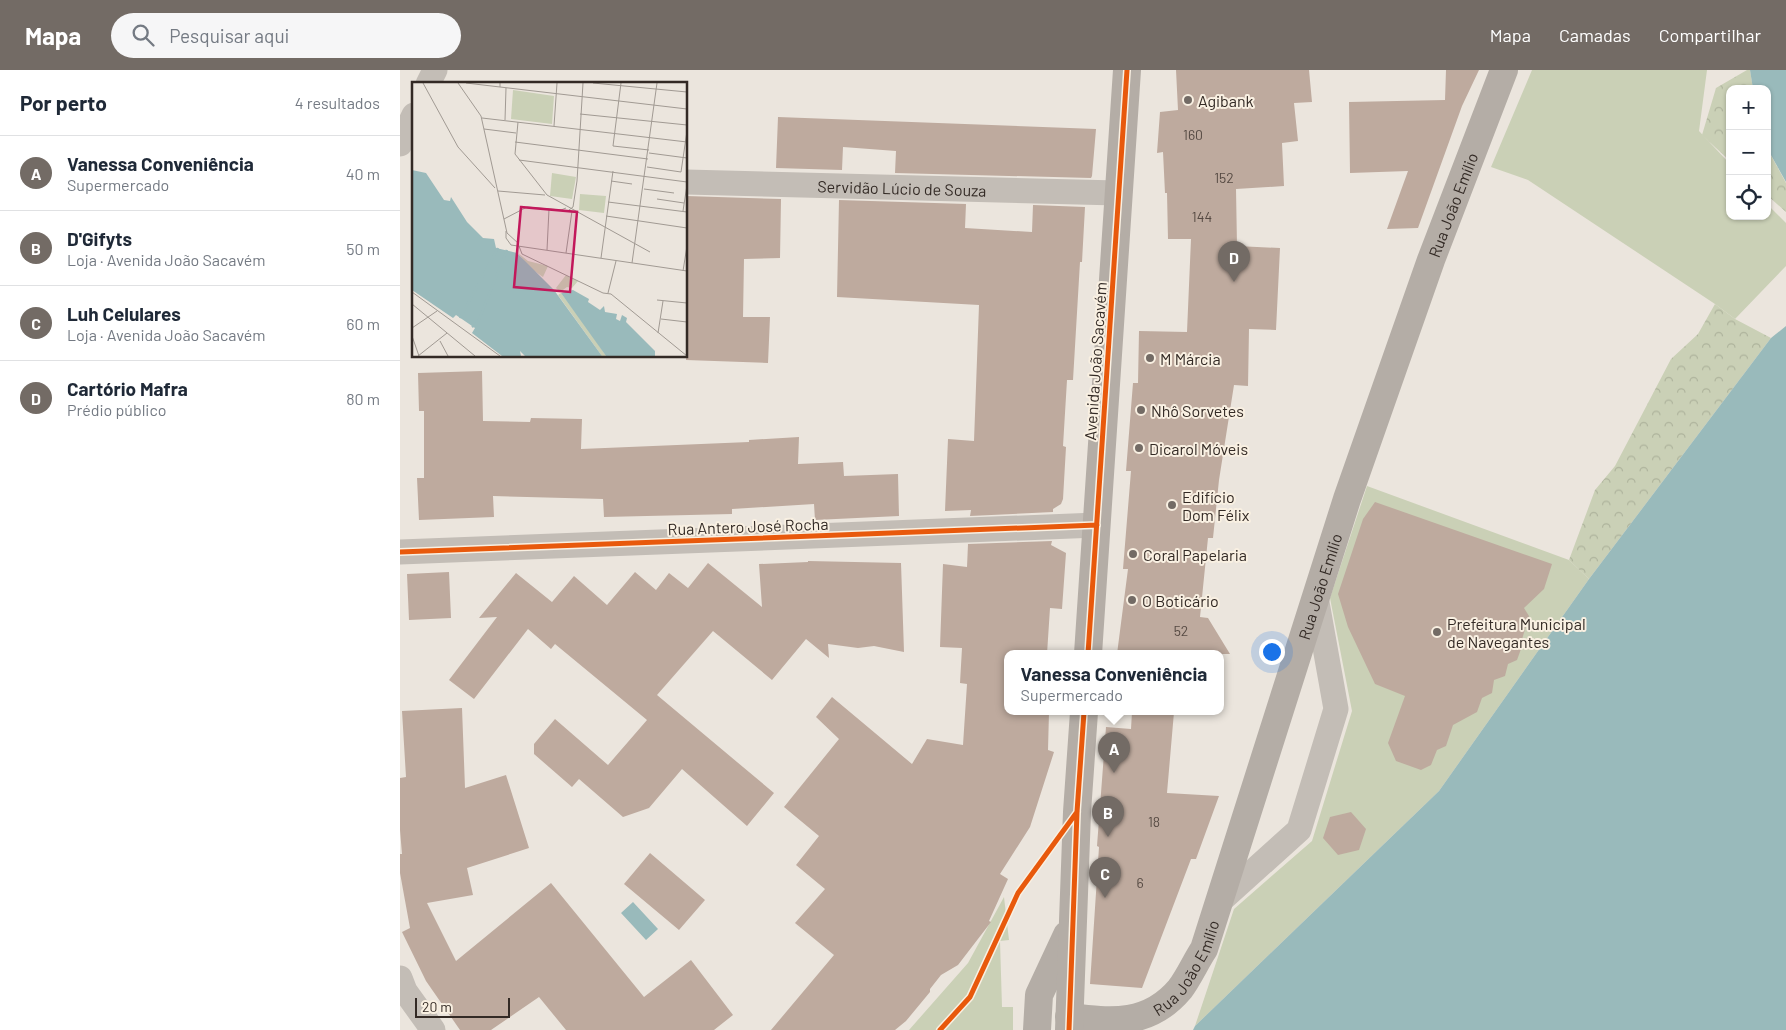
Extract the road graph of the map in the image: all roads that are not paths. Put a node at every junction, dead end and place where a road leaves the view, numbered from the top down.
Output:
1 (435, 70) edge
2 (1127, 70) edge
3 (1504, 70) edge
4 (429, 82) edge
5 (412, 119) edge
6 (400, 144) edge
7 (688, 182) edge
8 (1118, 193) junction
9 (1097, 525) junction
10 (400, 552) edge
11 (1316, 597) junction
12 (1088, 650) edge
13 (1084, 715) edge
14 (1219, 902) junction
15 (1072, 924) junction
16 (400, 978) edge
17 (1069, 1024) edge
18 (433, 1030) edge
19 (1037, 1030) edge

1 - 4 street
2 - 8 main road, Avenida João Sacavém
3 - 11 main road, Rua João Emílio
5 - 6 street
7 - 8 street, Servidão Lúcio de Souza
8 - 9 main road, Avenida João Sacavém
9 - 10 street, Rua Antero José Rocha
9 - 12 main road, Avenida João Sacavém
11 - 14 main road, Rua João Emílio
11 - 14 street
13 - 15 main road
14 - 17 main road, Rua João Emílio
15 - 17 main road
15 - 19 main road
16 - 18 street

